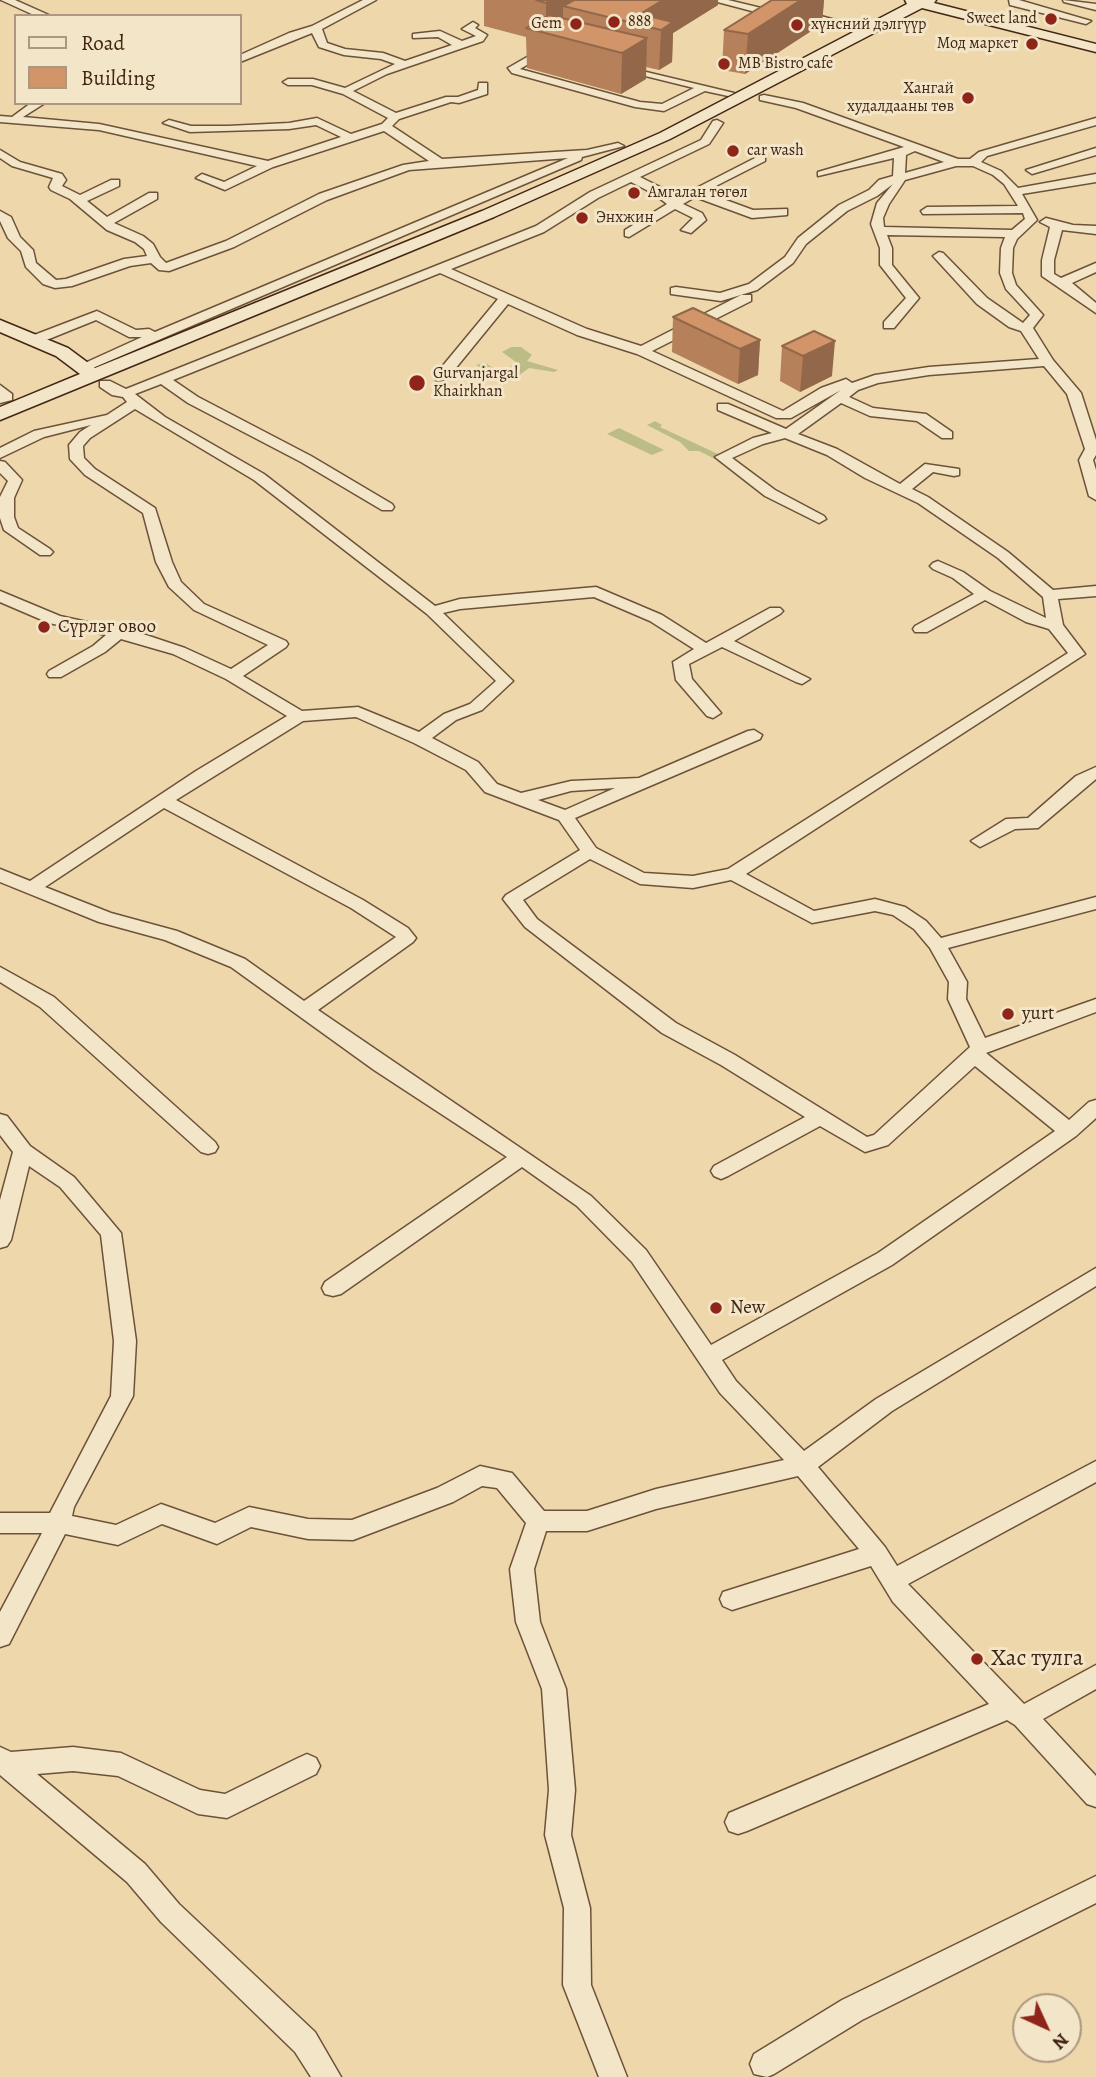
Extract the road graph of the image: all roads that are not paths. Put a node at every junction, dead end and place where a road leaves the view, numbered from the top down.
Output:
1 (6, 0) edge
2 (371, 0) edge
3 (715, 0) edge
4 (905, 0) edge
5 (1014, 0) edge
6 (1068, 0) edge
7 (925, 2) edge
8 (1096, 7) edge
9 (41, 14) edge
10 (1091, 19) edge
11 (439, 21) dead end
12 (834, 21) dead end
13 (473, 25) dead end
14 (316, 28) junction
15 (430, 33) junction
16 (417, 36) dead end
17 (1058, 38) junction
18 (461, 46) junction
19 (554, 47) edge
20 (1096, 48) edge
21 (242, 58) edge
22 (403, 64) junction
23 (612, 64) edge
24 (288, 82) dead end
25 (484, 85) dead end
26 (702, 88) junction
27 (347, 93) junction
28 (728, 93) dead end
29 (764, 98) junction
30 (36, 105) edge
31 (0, 119) edge
32 (15, 120) junction
33 (1096, 121) edge
34 (391, 122) junction
35 (169, 123) dead end
36 (717, 123) junction
37 (349, 137) junction
38 (618, 146) dead end
39 (915, 147) junction
40 (1096, 151) edge
41 (0, 153) edge
42 (587, 153) junction
43 (900, 153) junction
44 (761, 159) dead end
45 (956, 162) junction
46 (440, 163) junction
47 (975, 163) junction
48 (269, 165) junction
49 (1032, 170) dead end
50 (822, 174) dead end
51 (629, 177) junction
52 (901, 177) junction
53 (1096, 177) edge
54 (202, 178) dead end
55 (115, 183) dead end
56 (694, 192) junction
57 (1015, 192) junction
58 (153, 196) dead end
59 (78, 200) junction
60 (675, 205) junction
61 (927, 211) dead end
62 (783, 212) dead end
63 (1028, 214) junction
64 (0, 215) edge
65 (105, 223) junction
66 (1057, 225) junction
67 (687, 230) dead end
68 (1096, 230) edge
69 (880, 231) junction
70 (629, 233) dead end
71 (6, 234) edge
72 (1017, 234) junction
73 (939, 256) dead end
74 (154, 259) junction
75 (1096, 267) edge
76 (438, 268) junction
77 (769, 287) dead end
78 (1067, 287) junction
79 (676, 290) dead end
80 (506, 298) junction
81 (1096, 309) edge
82 (0, 325) edge
83 (889, 325) dead end
84 (1026, 328) junction
85 (149, 333) dead end
86 (34, 340) junction
87 (642, 351) junction
88 (1048, 362) junction
89 (94, 376) junction
90 (441, 377) dead end
91 (163, 379) junction
92 (846, 383) dead end
93 (0, 389) edge
94 (131, 398) junction
95 (841, 398) junction
96 (0, 399) edge
97 (723, 407) dead end
98 (0, 414) edge
99 (115, 416) junction
100 (0, 427) edge
101 (786, 434) junction
102 (947, 435) dead end
103 (1094, 449) edge
104 (0, 454) edge
105 (0, 466) edge
106 (954, 472) dead end
107 (902, 489) junction
108 (1096, 496) edge
109 (387, 507) dead end
110 (819, 519) dead end
111 (45, 552) dead end
112 (938, 566) dead end
113 (1096, 591) edge
114 (985, 594) junction
115 (1050, 595) junction
116 (0, 596) edge
117 (432, 611) junction
118 (775, 611) dead end
119 (1055, 626) junction
120 (921, 629) dead end
121 (118, 633) junction
122 (722, 641) junction
123 (706, 650) junction
124 (55, 674) dead end
125 (232, 676) junction
126 (802, 679) dead end
127 (713, 713) dead end
128 (299, 716) junction
129 (754, 735) dead end
130 (420, 739) junction
131 (1096, 772) edge
132 (645, 781) junction
133 (520, 799) junction
134 (164, 801) junction
135 (565, 816) junction
136 (980, 841) dead end
137 (590, 852) junction
138 (733, 874) junction
139 (0, 875) edge
140 (31, 888) junction
141 (1096, 902) edge
142 (937, 945) junction
143 (0, 973) edge
144 (1096, 1005) edge
145 (305, 1010) junction
146 (977, 1051) junction
147 (1096, 1107) edge
148 (819, 1118) junction
149 (0, 1121) edge
150 (1069, 1131) junction
151 (208, 1147) dead end
152 (23, 1150) junction
153 (522, 1157) junction
154 (721, 1171) dead end
155 (0, 1241) edge
156 (1096, 1276) edge
157 (332, 1288) dead end
158 (706, 1358) junction
159 (803, 1465) junction
160 (1096, 1471) edge
161 (538, 1521) junction
162 (0, 1523) edge
163 (59, 1523) junction
164 (877, 1554) junction
165 (893, 1580) junction
166 (732, 1599) dead end
167 (0, 1636) edge
168 (1096, 1676) edge
169 (1016, 1713) junction
170 (4, 1761) edge
171 (307, 1766) dead end
172 (1096, 1795) edge
173 (738, 1822) dead end
174 (1096, 1889) edge
175 (764, 2064) dead end
176 (327, 2077) edge
177 (613, 2077) edge

1 - 9 street
2 - 14 street
3 - 12 street
4 - 7 main road
5 - 10 street
6 - 8 street
7 - 17 main road
7 - 29 main road
7 - 89 main road
10 - 17 street
11 - 15 street
13 - 18 street
14 - 21 street
14 - 22 street
15 - 16 street
15 - 18 street
17 - 20 main road
18 - 22 street
19 - 26 street
22 - 27 street
23 - 26 street
24 - 27 street
25 - 34 street
26 - 28 street
27 - 34 street
29 - 36 main road
29 - 39 street
30 - 32 street
31 - 32 street
32 - 48 street
33 - 47 street
34 - 37 street
34 - 46 street
35 - 37 street
36 - 51 street
36 - 89 main road
37 - 48 street
38 - 42 street
39 - 43 street
39 - 45 street
40 - 49 street
41 - 59 street
42 - 46 street
42 - 89 street
43 - 50 street
43 - 52 street
44 - 56 street
45 - 47 street
45 - 52 street
46 - 74 street
47 - 57 street
48 - 54 street
51 - 60 street
51 - 76 street
52 - 69 street
52 - 79 street
53 - 57 street
55 - 59 street
56 - 60 street
56 - 62 street
57 - 63 street
58 - 65 street
59 - 65 street
60 - 67 street
60 - 70 street
61 - 63 street
63 - 66 street
63 - 72 street
64 - 71 street
65 - 74 street
66 - 68 street
66 - 78 street
69 - 72 street
69 - 83 street
71 - 74 street
72 - 84 street
73 - 84 street
75 - 78 street
76 - 80 street
76 - 91 street
77 - 87 street
78 - 81 street
80 - 87 street
80 - 90 street
82 - 86 main road
84 - 88 street
85 - 86 street
86 - 89 main road
87 - 92 street
88 - 95 street
88 - 103 street
89 - 94 street
89 - 98 main road
89 - 100 main road
91 - 94 street
91 - 109 street
93 - 96 street
94 - 99 street
94 - 117 street
95 - 101 street
95 - 102 street
97 - 101 street
99 - 104 street
99 - 125 street
101 - 107 street
101 - 110 street
103 - 108 street
105 - 111 street
106 - 107 street
107 - 115 street
112 - 114 street
113 - 115 street
114 - 119 street
114 - 120 street
115 - 119 street
116 - 121 street
117 - 123 street
117 - 130 street
118 - 122 street
119 - 138 street
121 - 124 street
121 - 125 street
122 - 123 street
122 - 126 street
123 - 127 street
125 - 128 street
128 - 130 street
128 - 134 street
129 - 132 street
130 - 133 street
131 - 136 street
132 - 133 street
132 - 135 street
133 - 135 street
134 - 140 street
134 - 145 street
135 - 137 street
137 - 138 street
137 - 148 street
138 - 142 street
139 - 140 street
140 - 145 street
141 - 142 street
142 - 146 street
143 - 151 street
144 - 146 street
145 - 153 street
146 - 148 street
146 - 150 street
147 - 150 street
148 - 154 street
149 - 152 street
150 - 158 street
152 - 155 street
152 - 163 street
153 - 157 street
153 - 158 street
156 - 159 street
158 - 159 street
159 - 161 street
159 - 164 street
160 - 165 street
161 - 163 street
161 - 177 street
162 - 163 street
163 - 167 street
164 - 165 street
164 - 166 street
165 - 169 street
168 - 169 street
169 - 172 street
169 - 173 street
170 - 171 street
170 - 176 street
174 - 175 street

